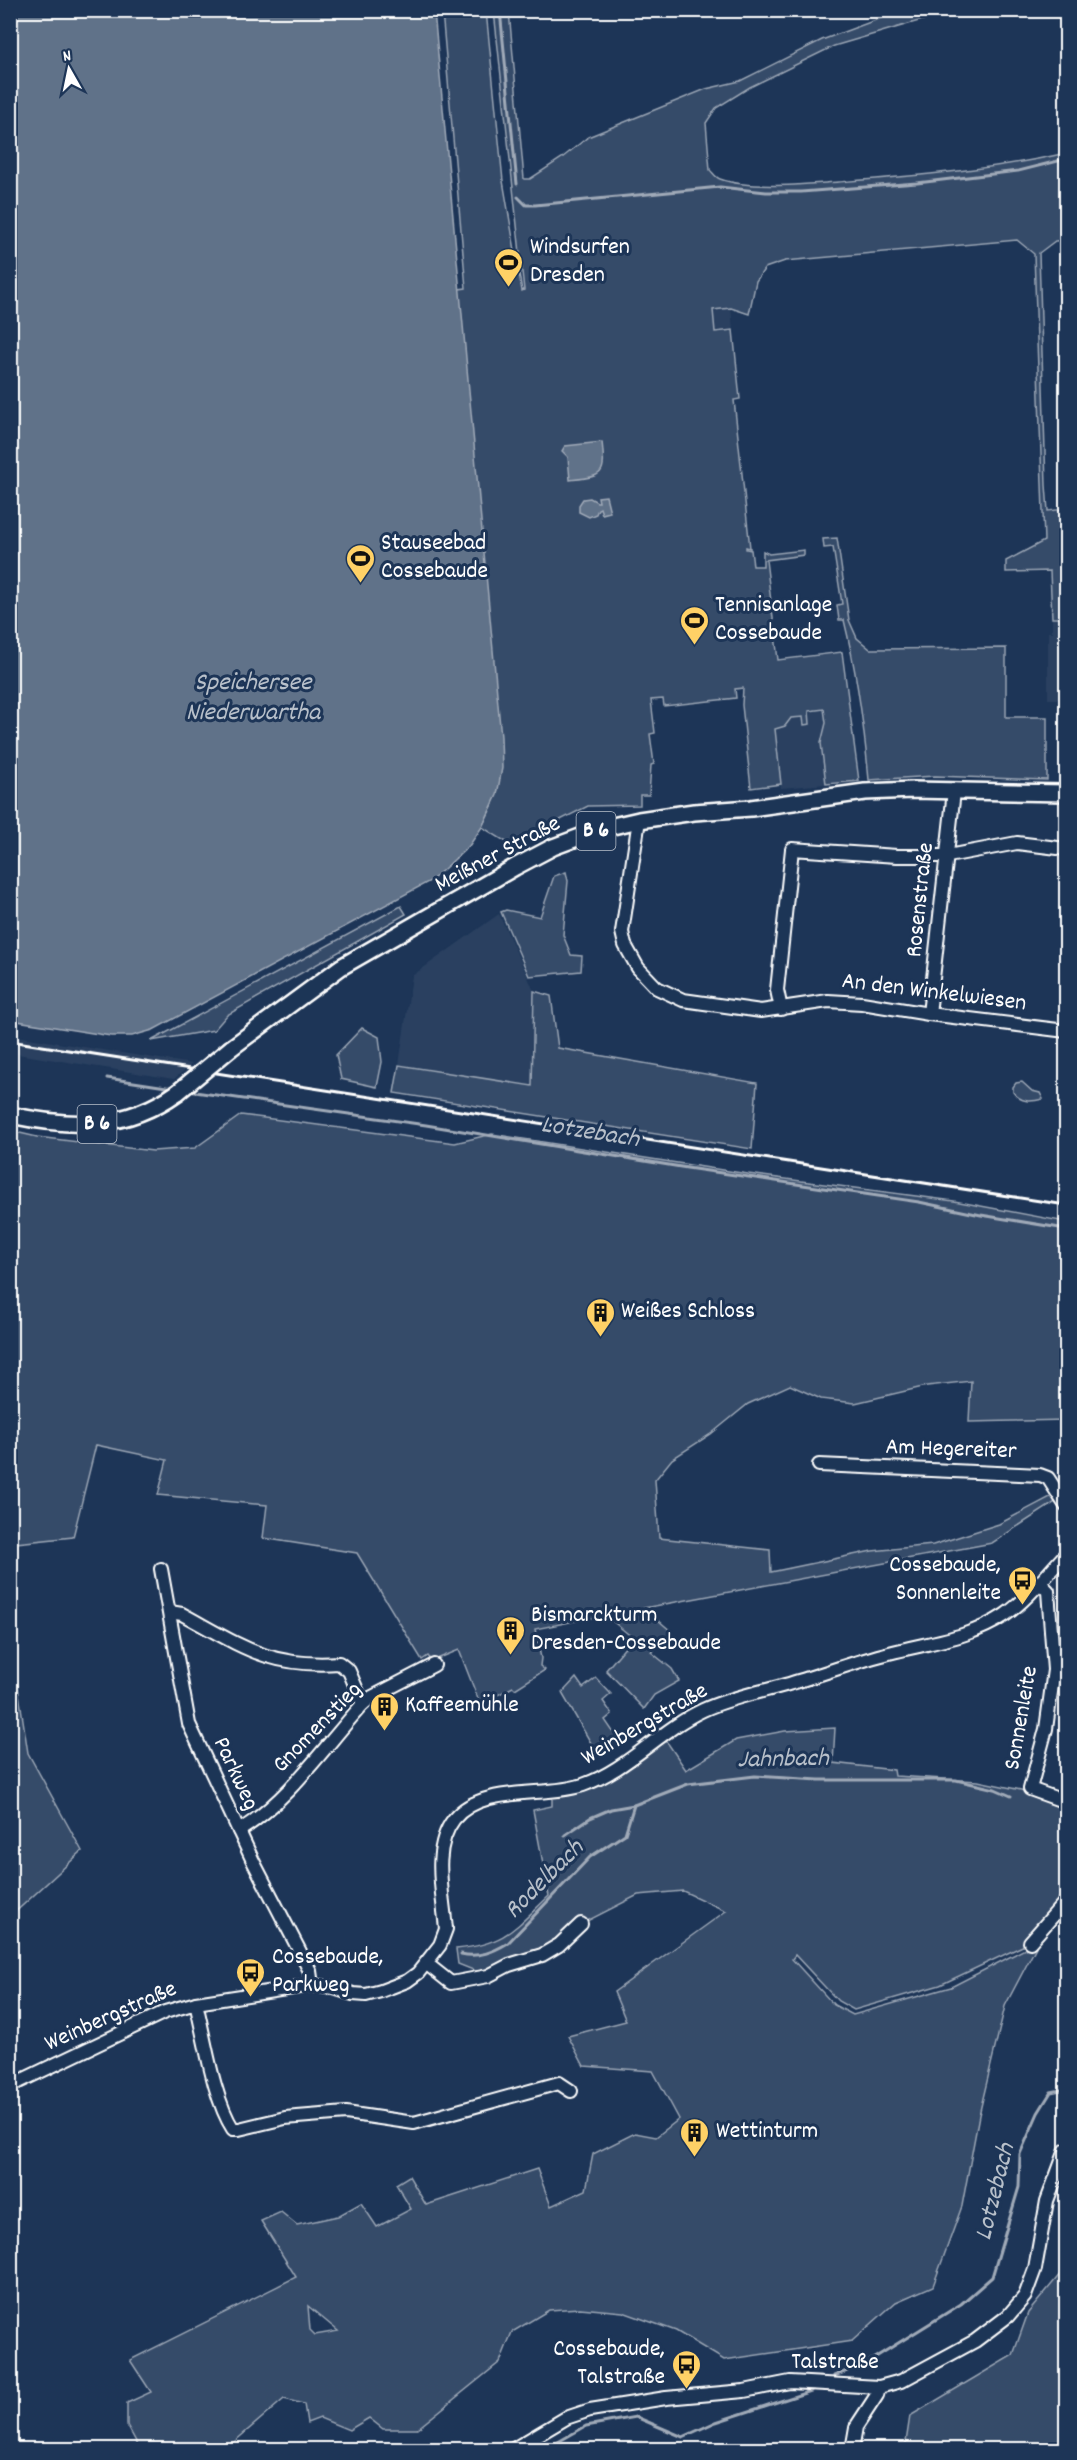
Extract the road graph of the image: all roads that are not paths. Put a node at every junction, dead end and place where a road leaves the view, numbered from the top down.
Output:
1 (954, 791) junction
2 (1066, 793) edge
3 (639, 820) junction
4 (1066, 849) edge
5 (948, 856) junction
6 (781, 1009) junction
7 (929, 1014) junction
8 (1066, 1031) edge
9 (10, 1115) edge
10 (819, 1465) dead end
11 (1066, 1506) edge
12 (1066, 1554) edge
13 (161, 1569) dead end
14 (1039, 1582) junction
15 (170, 1612) junction
16 (434, 1665) dead end
17 (363, 1704) junction
18 (1066, 1802) edge
19 (239, 1831) junction
20 (1066, 1901) edge
21 (581, 1924) dead end
22 (1030, 1942) dead end
23 (427, 1964) junction
24 (312, 1984) junction
25 (196, 2003) junction
26 (10, 2086) edge
27 (571, 2091) dead end
28 (1066, 2150) edge
29 (879, 2387) junction
30 (512, 2450) edge
31 (852, 2450) edge

1 - 2 main road, Meißner Straße / B 6
1 - 3 main road, Meißner Straße / B 6
1 - 5 street, Rosenstraße
3 - 6 street, An den Winkelwiesen
3 - 9 main road, Meißner Straße / B 6, bridge
4 - 5 street
5 - 6 street
5 - 7 street, Rosenstraße
6 - 7 street, An den Winkelwiesen
7 - 8 street, An den Winkelwiesen
10 - 11 street, Am Hegereiter
12 - 14 street, Weinbergstraße
13 - 15 street, Parkweg
14 - 18 street, Sonnenleite
14 - 23 street, Weinbergstraße
15 - 17 street
15 - 19 street, Parkweg
16 - 17 street, Gnomenstieg
17 - 19 street, Gnomenstieg
19 - 24 street, Parkweg
20 - 22 street
21 - 23 street
23 - 24 street, Weinbergstraße
24 - 25 street, Weinbergstraße
25 - 26 street, Weinbergstraße
25 - 27 street
28 - 29 street, Talstraße
29 - 30 street, Talstraße
29 - 31 street

